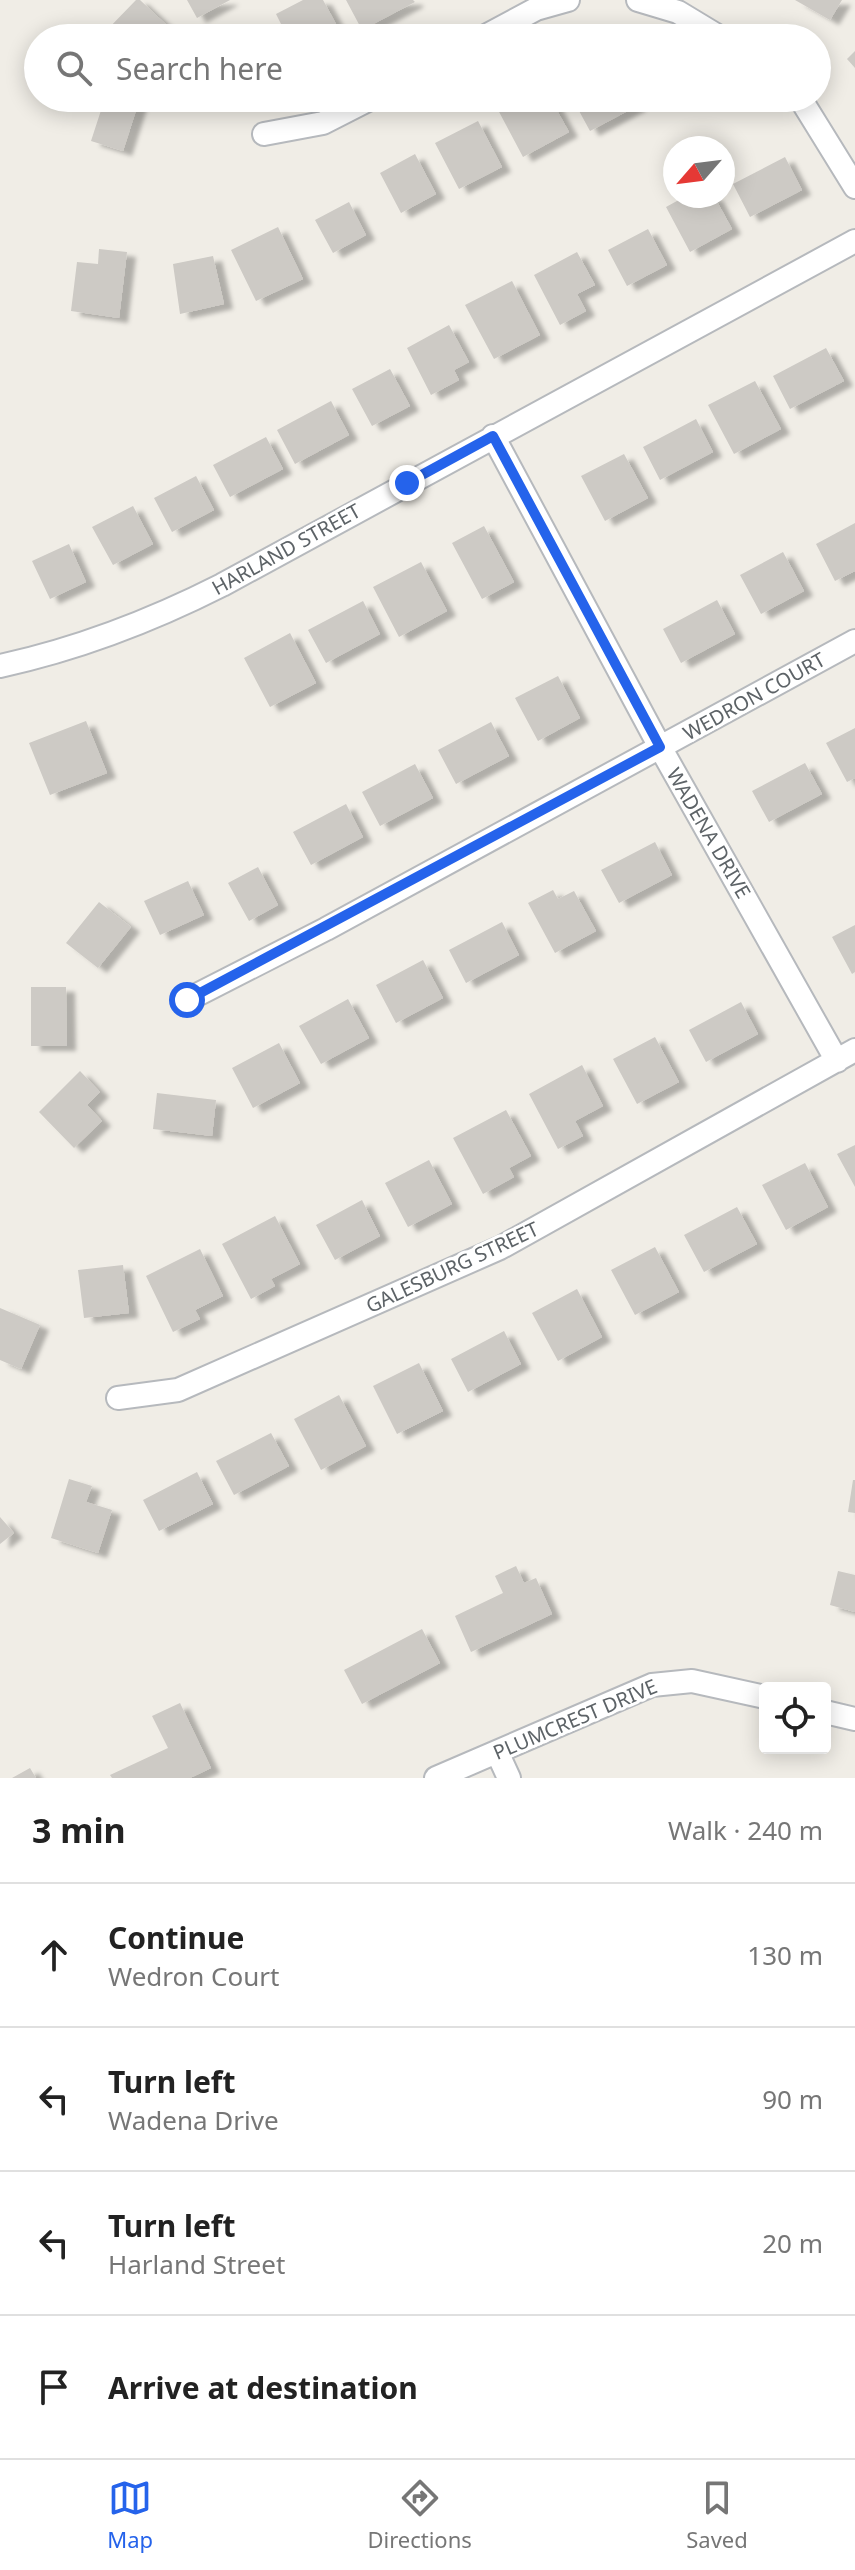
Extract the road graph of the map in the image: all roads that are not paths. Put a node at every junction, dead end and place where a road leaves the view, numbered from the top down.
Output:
1 (568, 0) edge
2 (638, 0) edge
3 (508, 24) edge
4 (698, 24) edge
5 (345, 112) edge
6 (809, 112) edge
7 (264, 134) dead end
8 (855, 187) edge
9 (855, 241) edge
10 (493, 436) junction
11 (855, 641) edge
12 (0, 666) edge
13 (660, 747) junction
14 (187, 1000) dead end
15 (846, 1055) edge
16 (118, 1398) dead end
17 (759, 1696) edge
18 (831, 1713) edge
19 (855, 1719) edge
20 (497, 1752) junction
21 (436, 1778) edge
22 (509, 1778) edge

1 - 3 street
2 - 4 street
5 - 7 street
6 - 8 street
9 - 10 street, HARLAND STREET
10 - 12 street, HARLAND STREET
10 - 13 street, WADENA DRIVE
11 - 13 street, WEDRON COURT
13 - 14 street, WEDRON COURT
13 - 15 street, WADENA DRIVE
15 - 16 street, GALESBURG STREET
17 - 20 street, PLUMCREST DRIVE
18 - 19 street
20 - 21 street, PLUMCREST DRIVE
20 - 22 street

